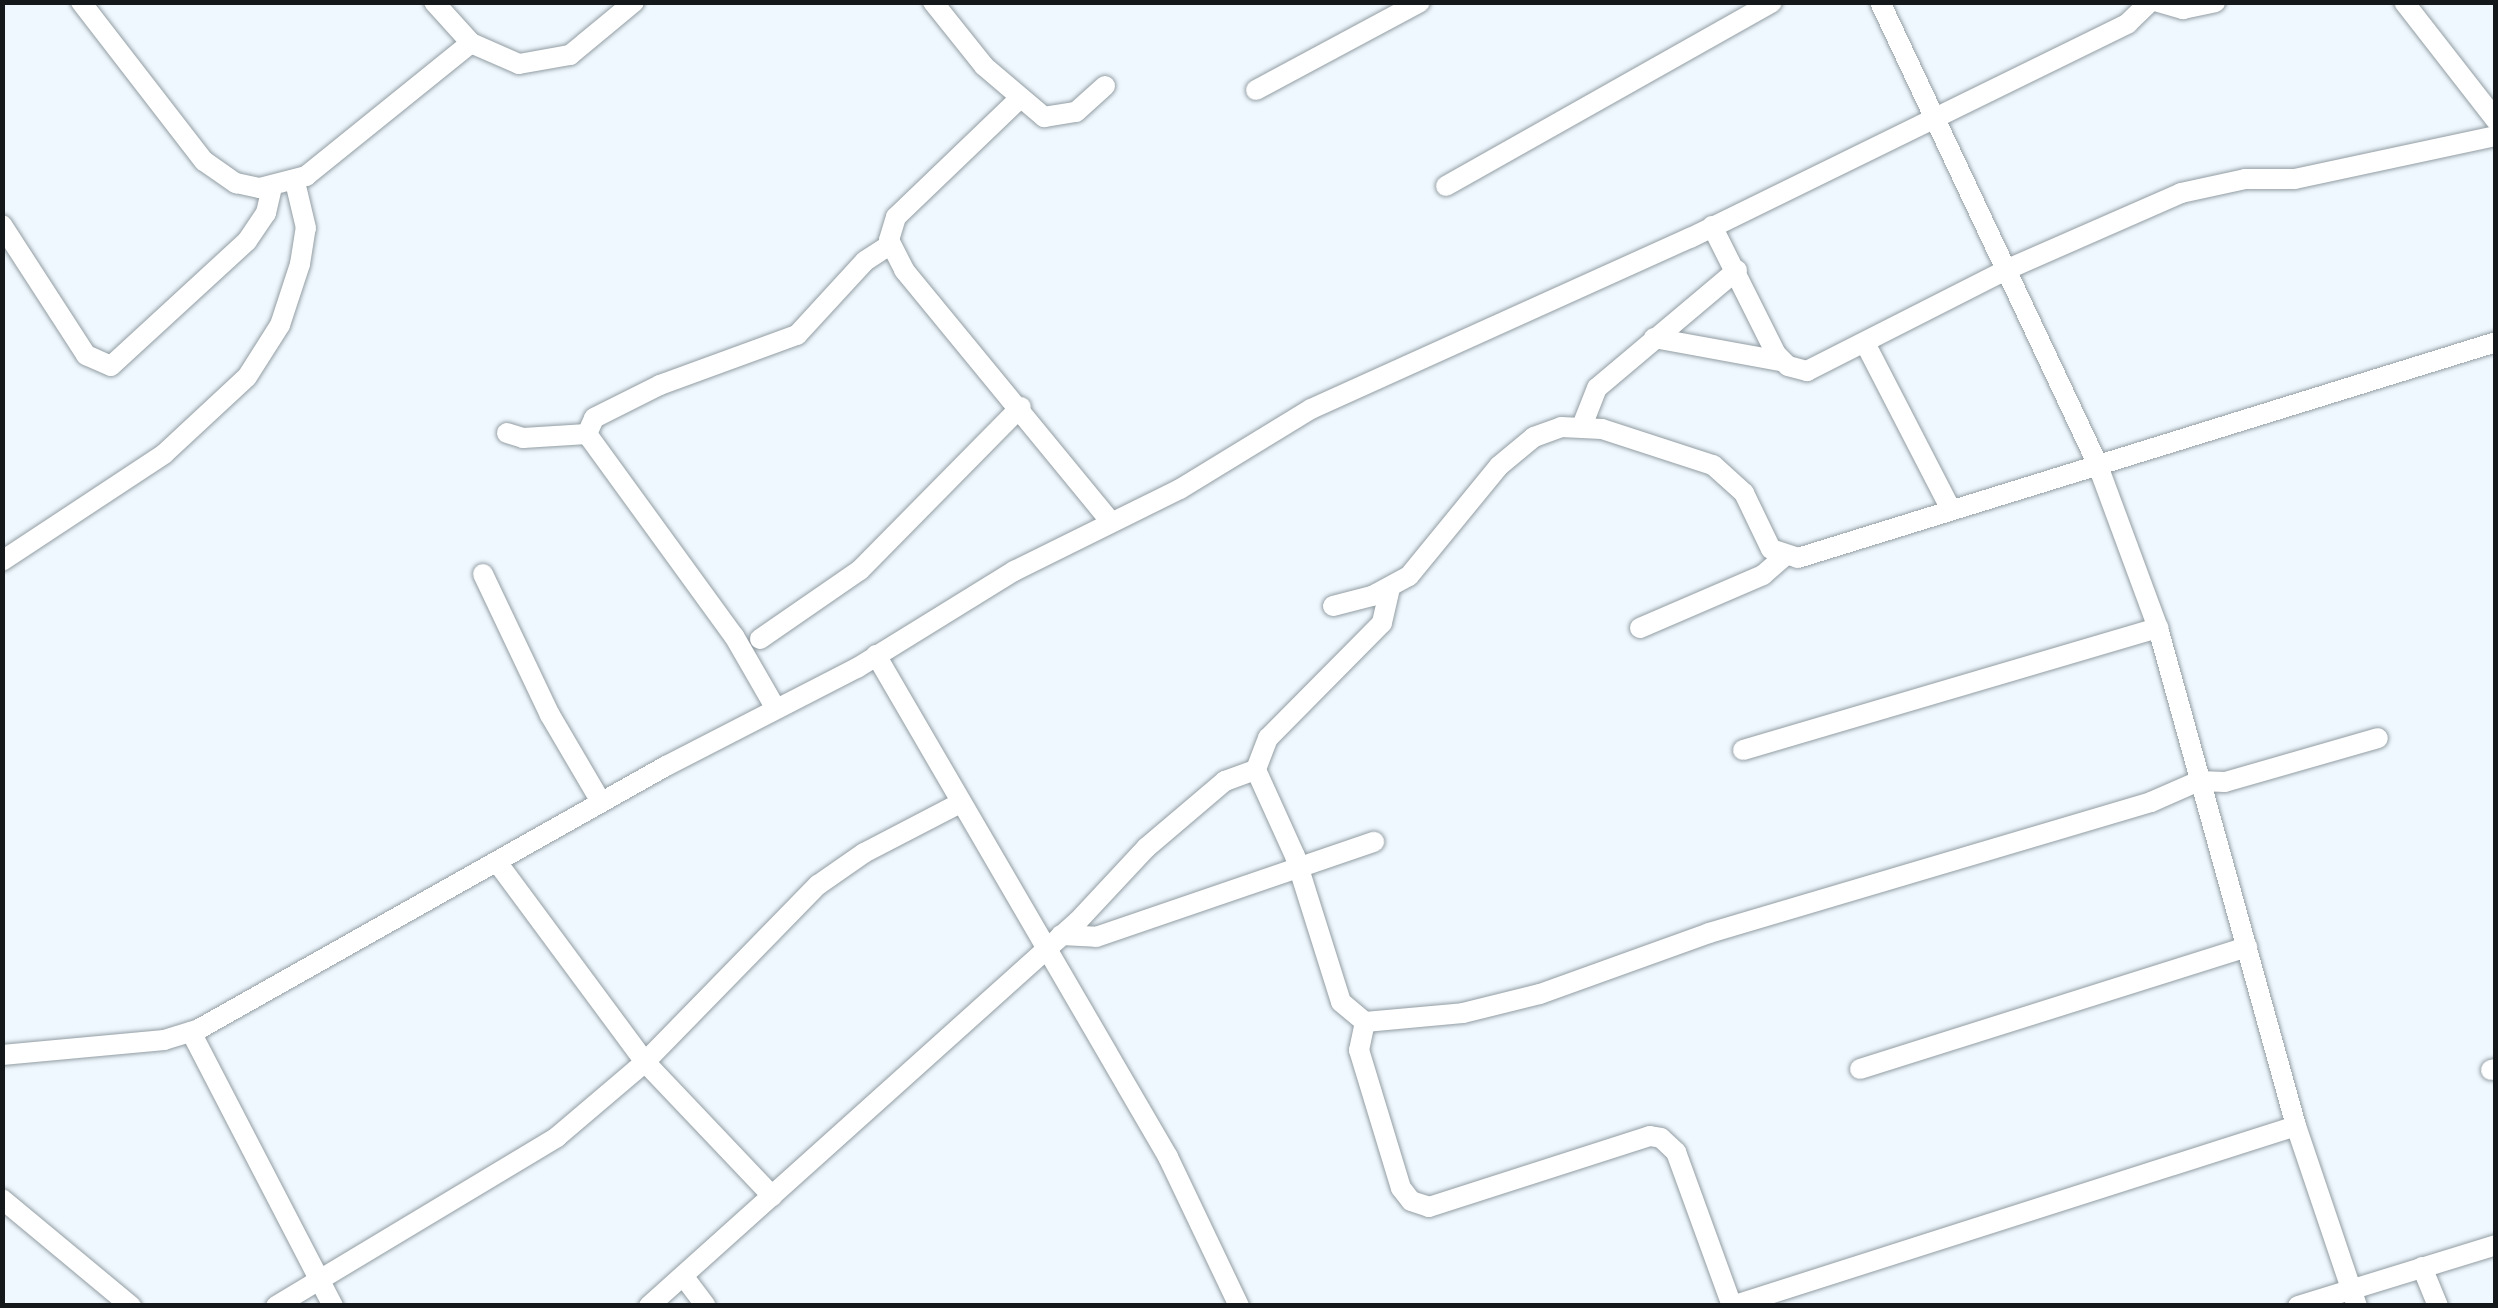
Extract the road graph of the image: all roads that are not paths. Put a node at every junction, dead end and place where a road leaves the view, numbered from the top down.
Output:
1 (81, 2) edge
2 (434, 2) edge
3 (634, 2) edge
4 (934, 2) edge
5 (1420, 2) edge
6 (1772, 2) edge
7 (1880, 2) edge
8 (2150, 2) edge
9 (2158, 2) edge
10 (2216, 2) edge
11 (2404, 2) edge
12 (471, 43) junction
13 (1105, 86) dead end
14 (1256, 90) dead end
15 (1016, 97) junction
16 (1938, 114) junction
17 (2496, 120) edge
18 (2496, 136) edge
19 (295, 182) junction
20 (1446, 186) dead end
21 (272, 188) junction
22 (2, 226) edge
23 (1712, 226) junction
24 (890, 244) junction
25 (2008, 268) junction
26 (1737, 270) junction
27 (1654, 338) junction
28 (2496, 342) edge
29 (1865, 344) junction
30 (1781, 361) junction
31 (1022, 407) junction
32 (1582, 426) junction
33 (506, 432) dead end
34 (587, 434) junction
35 (2096, 463) junction
36 (1949, 506) junction
37 (1110, 521) junction
38 (1784, 557) junction
39 (2, 561) edge
40 (484, 574) dead end
41 (1390, 588) junction
42 (1333, 606) dead end
43 (1640, 628) dead end
44 (2158, 628) junction
45 (760, 638) dead end
46 (876, 655) junction
47 (776, 710) junction
48 (2378, 738) dead end
49 (1743, 750) dead end
50 (1256, 770) junction
51 (2199, 781) junction
52 (600, 802) junction
53 (958, 804) junction
54 (1374, 842) dead end
55 (497, 862) junction
56 (1298, 866) junction
57 (1061, 935) junction
58 (2247, 947) junction
59 (1043, 948) junction
60 (1365, 1022) junction
61 (191, 1032) junction
62 (2, 1055) edge
63 (644, 1062) junction
64 (1860, 1069) dead end
65 (2296, 1126) junction
66 (772, 1196) junction
67 (2, 1199) edge
68 (2496, 1244) edge
69 (2422, 1267) junction
70 (684, 1277) junction
71 (322, 1279) junction
72 (2354, 1297) edge
73 (131, 1306) edge
74 (276, 1306) edge
75 (334, 1306) edge
76 (649, 1306) edge
77 (706, 1306) edge
78 (1238, 1306) edge
79 (1732, 1306) edge
80 (2298, 1306) edge
81 (2438, 1306) edge

1 - 21 street
2 - 12 street
3 - 12 street
4 - 15 street
5 - 14 street
6 - 20 street
7 - 16 street
8 - 16 street
9 - 10 street
11 - 17 street
12 - 19 street
13 - 15 street
15 - 24 street
16 - 23 street
16 - 25 street
18 - 25 street
19 - 21 street
19 - 39 street
21 - 22 street
23 - 26 street
23 - 37 street
24 - 31 street
24 - 34 street
25 - 29 street
25 - 35 street
26 - 27 street
26 - 30 street
27 - 30 street
27 - 32 street
28 - 35 street
29 - 30 street
29 - 36 street
31 - 37 street
31 - 45 street
32 - 38 street
32 - 41 street
33 - 34 street
34 - 47 street
35 - 36 street
35 - 44 street
36 - 38 street
37 - 46 street
38 - 43 street
40 - 52 street
41 - 42 street
41 - 50 street
44 - 49 street
44 - 51 street
46 - 47 street
46 - 53 street
47 - 52 street
48 - 51 street
50 - 56 street
50 - 57 street
51 - 58 street
51 - 60 street
52 - 55 street
53 - 59 street
53 - 63 street
54 - 56 street
55 - 61 street
55 - 63 street
56 - 57 street
56 - 60 street
57 - 59 street
58 - 64 street
58 - 65 street
59 - 66 street
59 - 78 street
60 - 79 street
61 - 62 street
61 - 71 street
63 - 66 street
63 - 71 street
65 - 72 street
65 - 79 street
66 - 70 street
67 - 73 street
68 - 69 street
69 - 72 street
69 - 81 street
70 - 76 street
70 - 77 street
71 - 74 street
71 - 75 street
72 - 80 street

